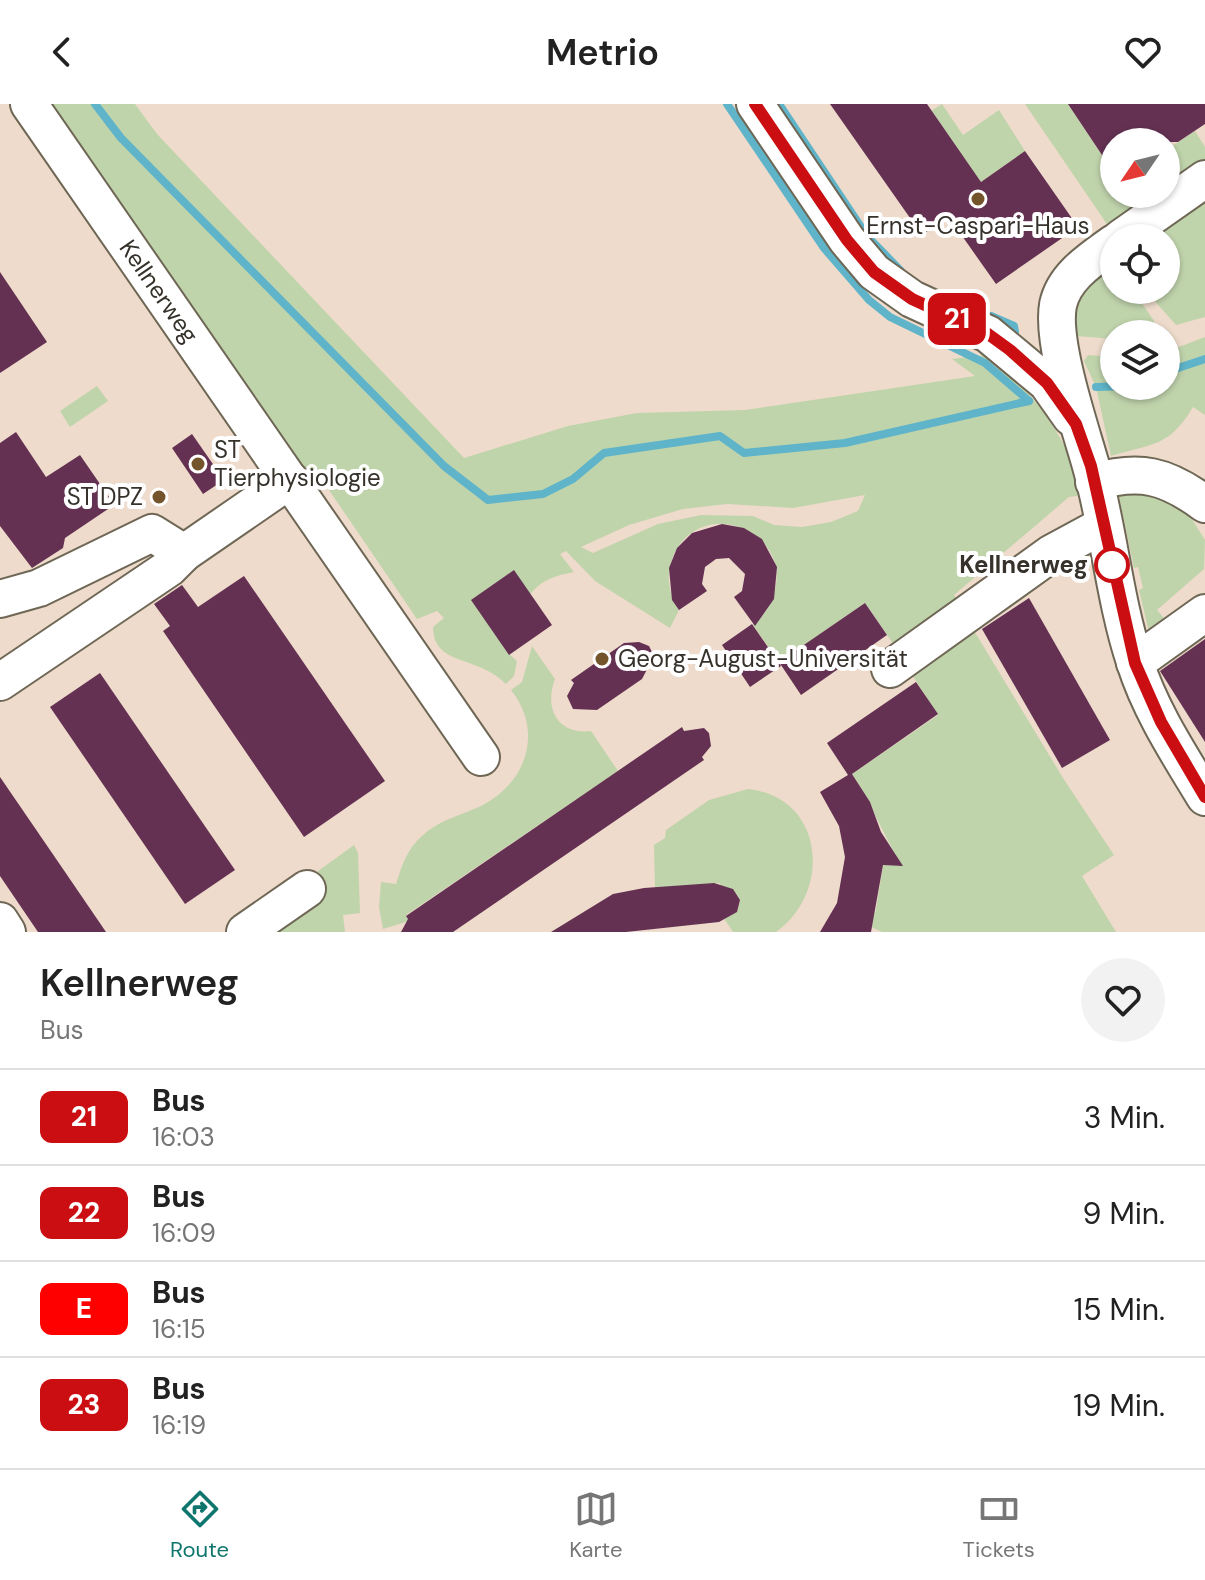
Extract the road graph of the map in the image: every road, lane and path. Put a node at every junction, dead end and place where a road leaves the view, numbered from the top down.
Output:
1 (29, 104) edge
2 (755, 104) edge
3 (1205, 179) edge
4 (1141, 224) edge
5 (1100, 253) edge
6 (1076, 424) junction
7 (290, 480) junction
8 (1094, 482) junction
9 (1205, 504) edge
10 (1102, 526) junction
11 (184, 553) junction
12 (0, 599) edge
13 (1205, 613) edge
14 (1135, 663) junction
15 (890, 669) dead end
16 (0, 682) edge
17 (481, 757) dead end
18 (1205, 797) edge
19 (307, 889) dead end
20 (0, 921) edge
21 (7, 932) edge
22 (245, 932) edge

1 - 7 street, Kellnerweg
2 - 6 street
3 - 4 street
5 - 6 street
6 - 8 street
7 - 11 street
7 - 17 street, Kellnerweg
8 - 9 street
8 - 10 street
10 - 14 street
10 - 15 street
11 - 12 street
11 - 16 street
13 - 14 street
14 - 18 street
19 - 22 street
20 - 21 street

